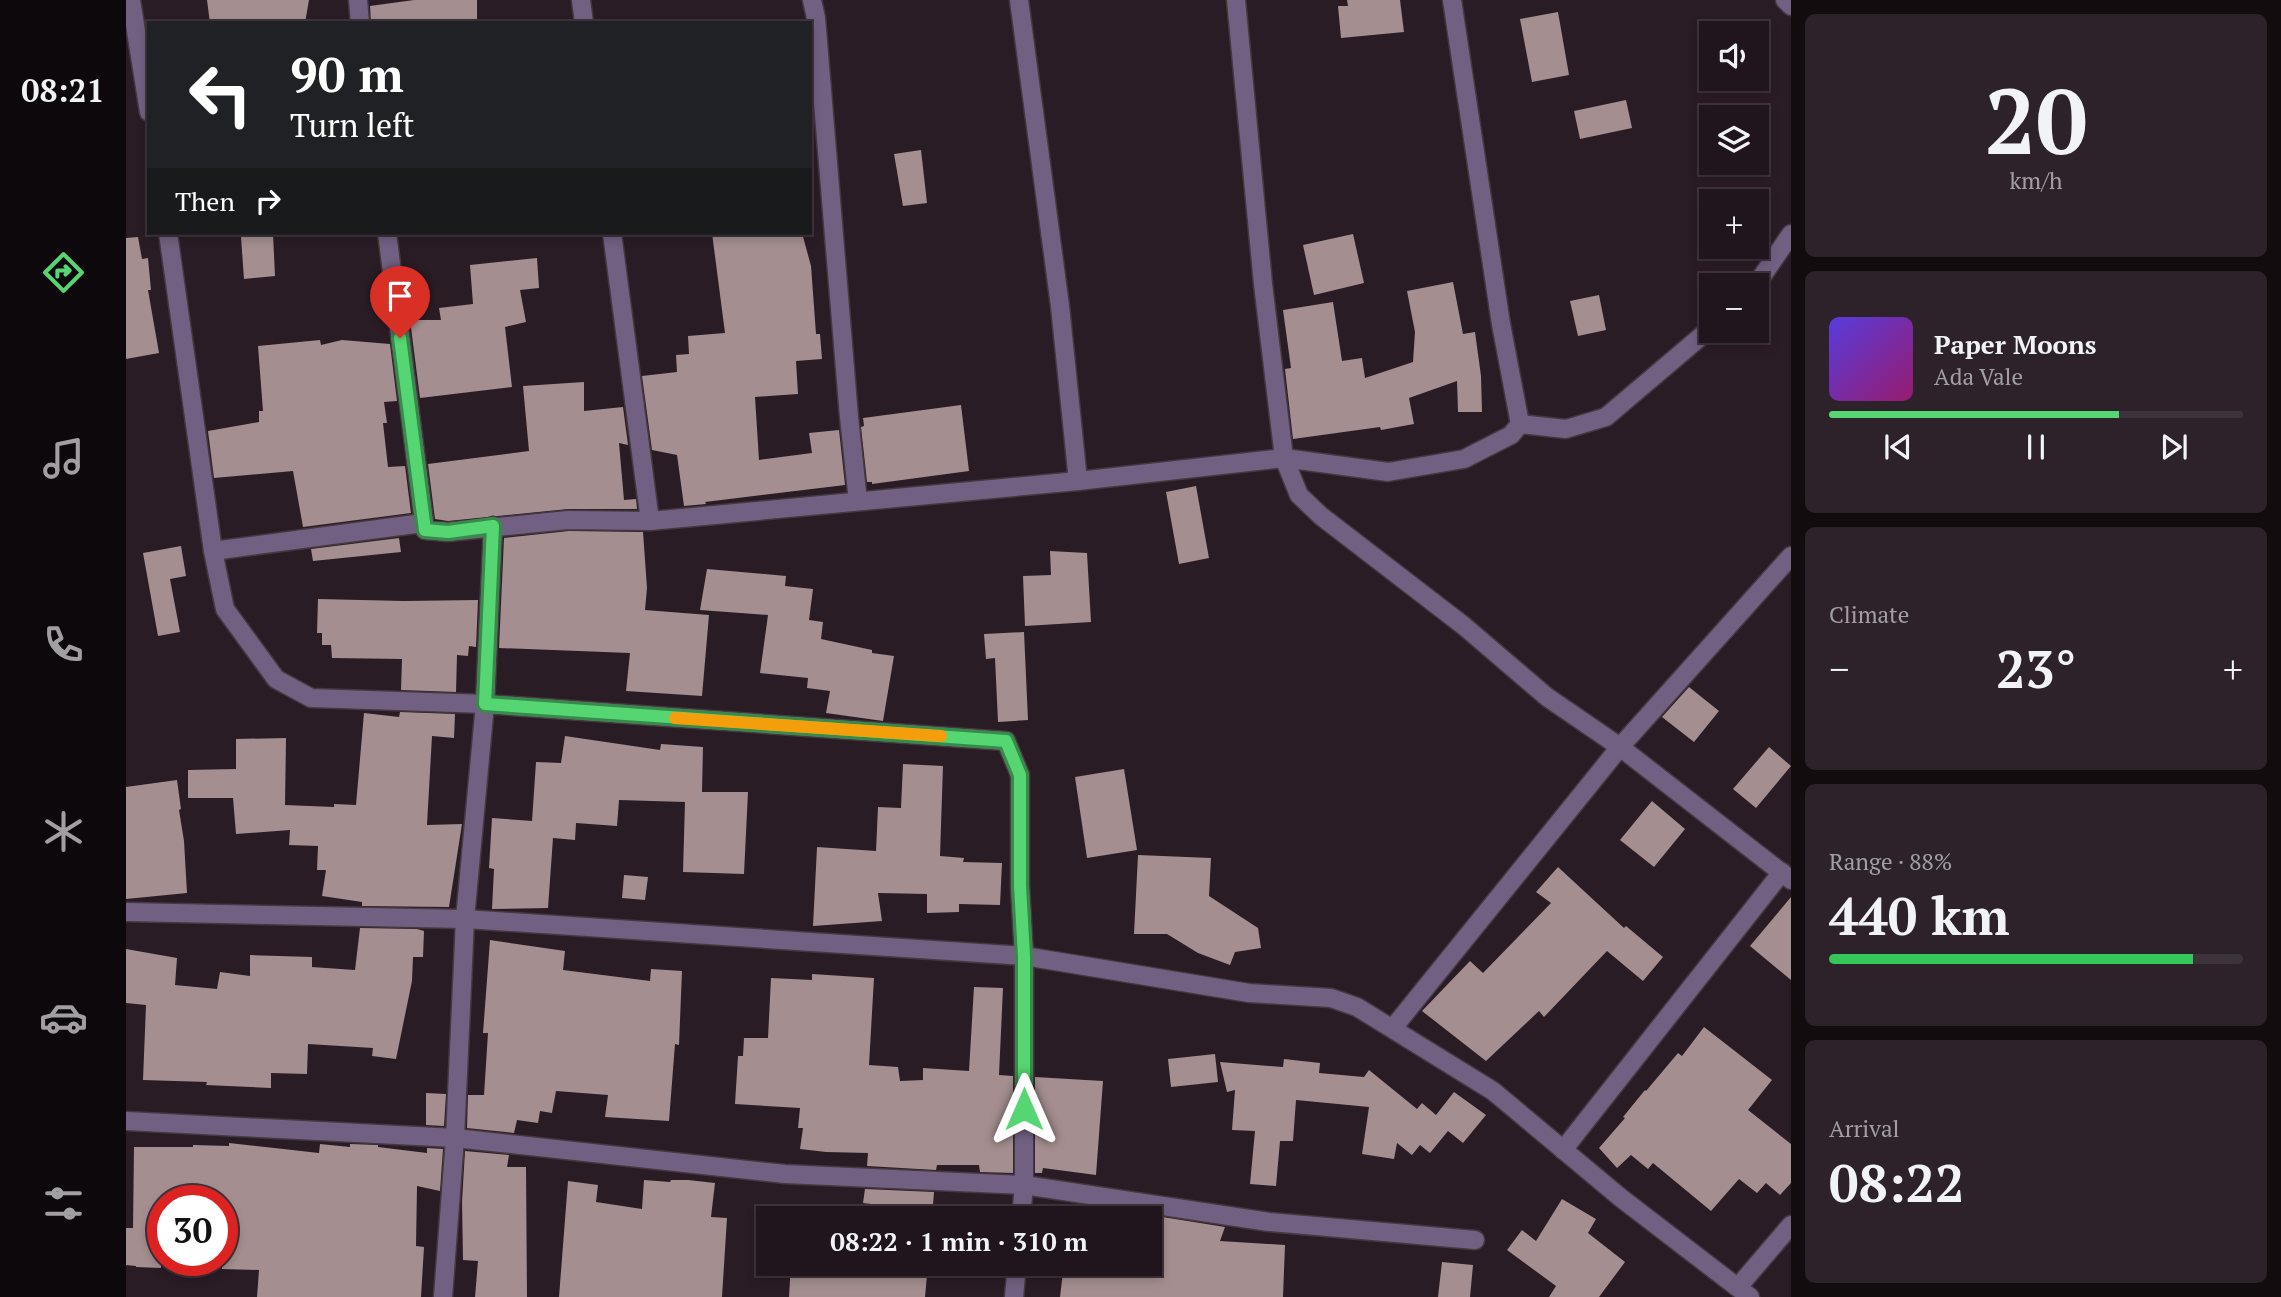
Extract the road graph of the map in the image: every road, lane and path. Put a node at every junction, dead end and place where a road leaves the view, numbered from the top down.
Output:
1 (131, 0) edge
2 (358, 0) edge
3 (581, 0) edge
4 (812, 0) edge
5 (1019, 0) edge
6 (1236, 0) edge
7 (1452, 0) edge
8 (1786, 0) edge
9 (1791, 6) edge
10 (360, 21) edge
11 (584, 21) edge
12 (147, 100) edge
13 (1791, 234) edge
14 (168, 235) edge
15 (387, 235) edge
16 (612, 235) edge
17 (1764, 273) edge
18 (1699, 338) edge
19 (1520, 424) junction
20 (1284, 458) junction
21 (1078, 481) junction
22 (858, 501) junction
23 (650, 521) junction
24 (423, 523) junction
25 (493, 526) junction
26 (213, 551) junction
27 (1791, 556) edge
28 (485, 704) junction
29 (1619, 747) junction
30 (1786, 876) edge
31 (126, 912) edge
32 (465, 919) junction
33 (1024, 956) junction
34 (1393, 1028) junction
35 (126, 1121) edge
36 (455, 1138) junction
37 (1563, 1150) junction
38 (1024, 1185) junction
39 (1022, 1206) edge
40 (1791, 1225) edge
41 (1475, 1240) dead end
42 (1016, 1276) edge
43 (1744, 1292) edge
44 (443, 1297) edge
45 (1014, 1297) edge

1 - 12 street
2 - 10 street
3 - 11 street
4 - 22 street
5 - 21 street
6 - 20 street
7 - 19 street
8 - 9 street
13 - 17 street
14 - 26 street
15 - 24 street
16 - 23 street
18 - 19 street
19 - 20 street
20 - 21 street
20 - 29 street
21 - 22 street
22 - 23 street
23 - 25 street
24 - 25 street
24 - 26 street
25 - 28 street
26 - 28 street
27 - 29 street
28 - 32 street
28 - 33 street
29 - 30 street
29 - 34 street
30 - 37 street
31 - 32 street
32 - 33 street
32 - 36 street
33 - 34 street
33 - 38 street
34 - 37 street
35 - 36 street
36 - 38 street
36 - 44 street
37 - 43 street
38 - 39 street
38 - 41 street
40 - 43 street
42 - 45 street

